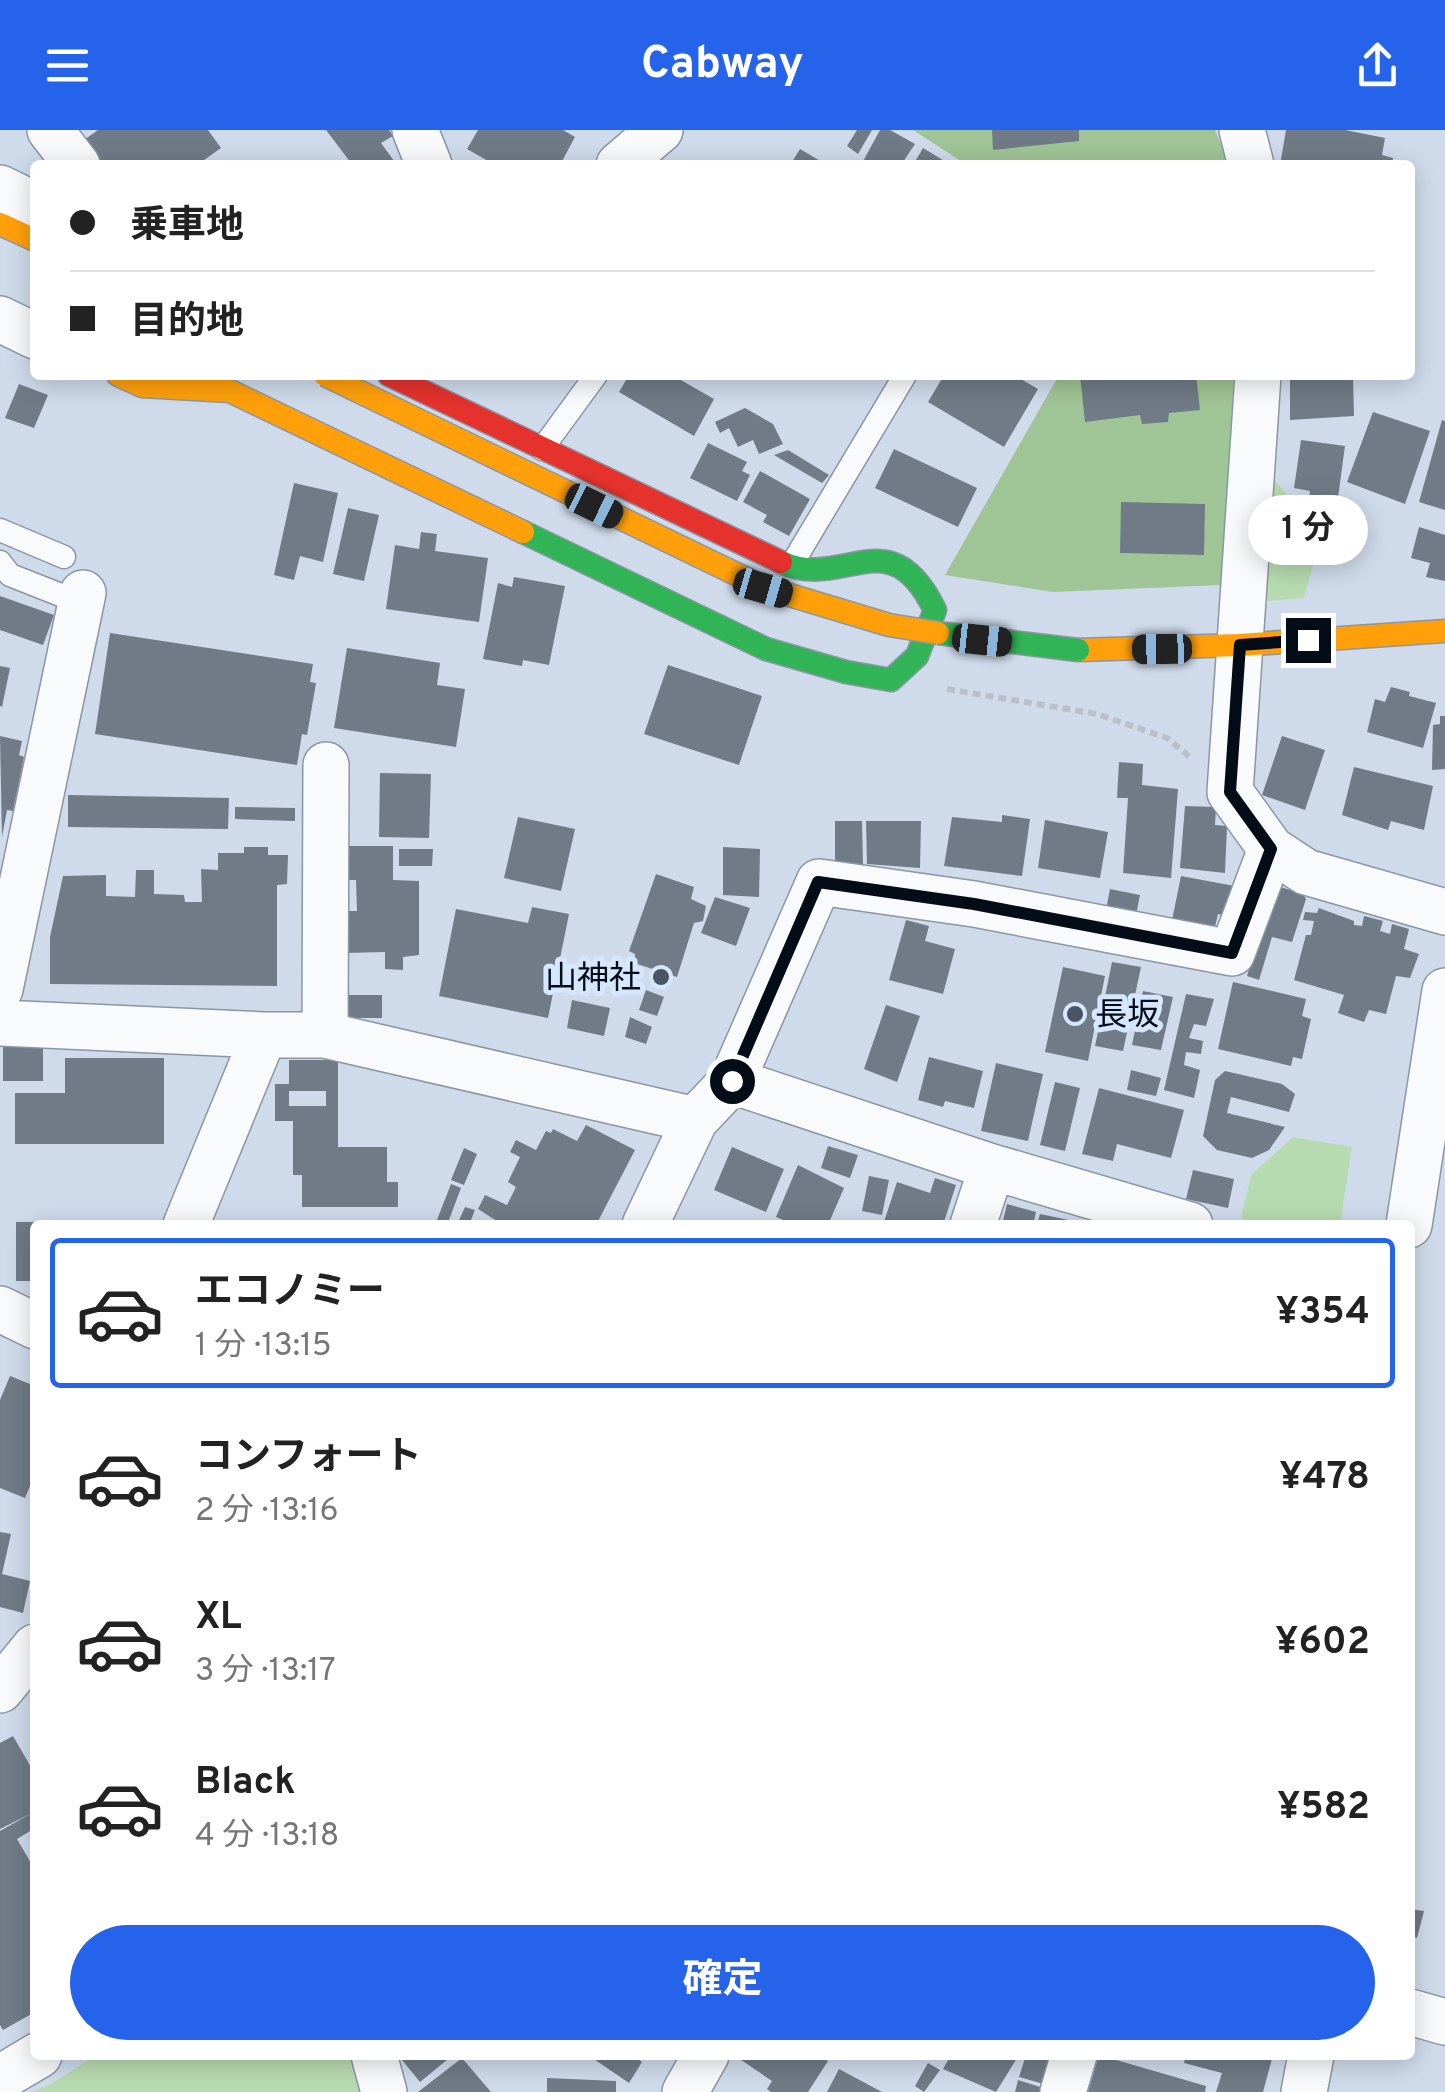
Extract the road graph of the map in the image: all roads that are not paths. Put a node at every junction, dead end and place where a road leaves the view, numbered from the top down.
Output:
1 (50, 130) edge
2 (415, 130) edge
3 (660, 130) edge
4 (1242, 130) edge
5 (73, 160) edge
6 (427, 160) edge
7 (626, 160) edge
8 (1250, 160) edge
9 (0, 320) edge
10 (30, 334) edge
11 (129, 380) edge
12 (335, 380) edge
13 (399, 380) edge
14 (592, 380) edge
15 (902, 380) edge
16 (1258, 380) edge
17 (542, 449) junction
18 (2, 537) edge
19 (0, 562) edge
20 (791, 567) junction
21 (76, 584) junction
22 (1445, 630) edge
23 (1240, 645) junction
24 (326, 765) dead end
25 (1271, 849) junction
26 (1445, 912) edge
27 (0, 989) edge
28 (1445, 991) edge
29 (0, 1023) edge
30 (324, 1035) junction
31 (264, 1036) junction
32 (732, 1081) junction
33 (694, 1120) junction
34 (992, 1167) junction
35 (188, 1220) edge
36 (647, 1220) edge
37 (975, 1220) edge
38 (1173, 1220) edge
39 (1410, 1220) edge
40 (0, 1310) edge
41 (30, 1324) edge
42 (30, 1653) edge
43 (0, 1690) edge
44 (1415, 2013) edge
45 (1445, 2022) edge
46 (31, 2060) edge
47 (375, 2060) edge
48 (703, 2060) edge
49 (1073, 2060) edge
50 (1311, 2060) edge
51 (0, 2078) edge
52 (384, 2092) edge
53 (685, 2092) edge
54 (1063, 2092) edge
55 (1304, 2092) edge

1 - 5 street
2 - 6 street
3 - 7 street
4 - 8 street
9 - 10 street
11 - 20 street
12 - 23 street, bridge
13 - 17 street
14 - 17 lane
15 - 20 lane
16 - 23 street
17 - 20 street
18 - 21 lane
19 - 21 lane
21 - 27 street
22 - 23 street
23 - 25 street
24 - 30 street
25 - 26 street
25 - 32 street
28 - 39 street
29 - 31 street
30 - 31 street
30 - 33 street
31 - 35 street
32 - 33 street
32 - 34 street
33 - 36 street
34 - 37 street
34 - 38 street
40 - 41 street
42 - 43 street
44 - 45 street
46 - 51 street
47 - 52 street
48 - 53 street
49 - 54 street
50 - 55 street

